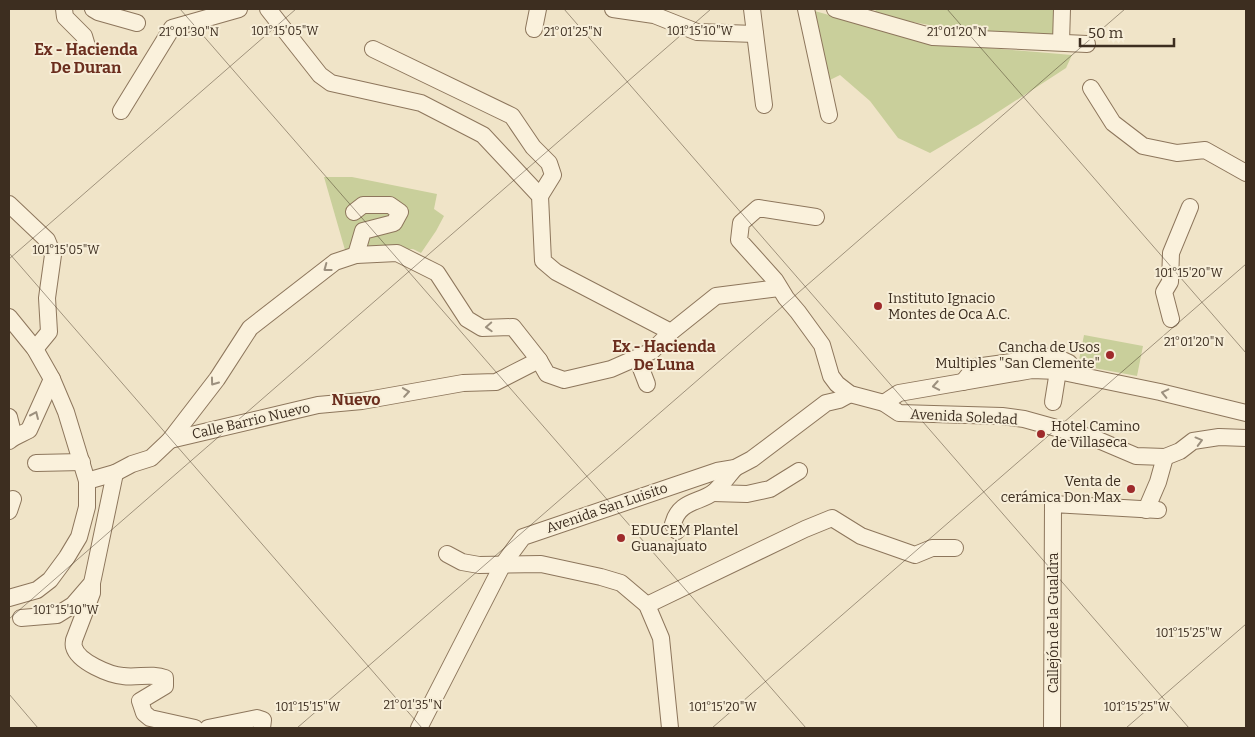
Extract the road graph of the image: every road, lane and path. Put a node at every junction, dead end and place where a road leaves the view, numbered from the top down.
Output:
1 (64, 9) edge
2 (93, 9) edge
3 (239, 9) edge
4 (268, 9) edge
5 (538, 9) edge
6 (615, 9) edge
7 (752, 9) edge
8 (806, 9) edge
9 (834, 9) edge
10 (1062, 9) edge
11 (137, 23) dead end
12 (534, 29) dead end
13 (755, 34) junction
14 (1061, 42) junction
15 (1087, 44) dead end
16 (87, 46) dead end
17 (373, 49) dead end
18 (1091, 88) dead end
19 (764, 105) dead end
20 (121, 111) dead end
21 (829, 115) dead end
22 (1246, 173) edge
23 (540, 196) junction
24 (9, 204) edge
25 (1190, 207) dead end
26 (354, 212) dead end
27 (816, 217) dead end
28 (356, 256) junction
29 (780, 288) junction
30 (9, 317) edge
31 (1171, 318) dead end
32 (671, 332) junction
33 (35, 349) junction
34 (637, 358) junction
35 (539, 360) junction
36 (1058, 371) junction
37 (1079, 375) junction
38 (52, 379) junction
39 (963, 382) junction
40 (647, 384) dead end
41 (850, 394) junction
42 (1053, 402) dead end
43 (884, 403) junction
44 (1246, 413) edge
45 (9, 417) edge
46 (1246, 438) edge
47 (11, 439) edge
48 (170, 440) junction
49 (1165, 457) junction
50 (82, 462) junction
51 (36, 463) dead end
52 (735, 468) junction
53 (800, 470) dead end
54 (115, 473) junction
55 (87, 481) junction
56 (713, 492) junction
57 (677, 531) dead end
58 (955, 548) dead end
59 (447, 554) dead end
60 (503, 564) junction
61 (92, 583) junction
62 (9, 598) edge
63 (647, 605) junction
64 (20, 618) dead end
65 (195, 728) edge
66 (208, 728) edge
67 (262, 728) edge
68 (419, 728) edge
69 (670, 728) edge
70 (1052, 728) edge

1 - 16 street
2 - 11 street
3 - 20 street
4 - 23 street
5 - 12 street
6 - 13 street
7 - 13 street
8 - 21 street
9 - 14 street
10 - 14 street
13 - 19 street
14 - 15 street
17 - 23 street
18 - 22 street
23 - 32 street
24 - 33 street
25 - 31 street
26 - 28 street
27 - 29 street
35 -> 28 street
28 -> 48 street
29 - 32 street
29 - 41 street
30 - 33 street
32 - 34 street
33 - 38 street
34 - 35 street
34 - 40 street
48 -> 35 street, Calle Barrio Nuevo
36 - 37 street
36 - 39 street
36 - 42 street
37 - 39 street
44 -> 37 street
47 -> 38 street
38 - 50 street
39 -> 43 street
41 - 43 street
41 - 52 street, Avenida San Luisito
43 - 49 street, Avenida Soledad
45 - 47 street
49 -> 46 street, Avenida Soledad
48 - 54 street
49 - 70 street, Callejón de la Gualdra
50 - 51 street
50 - 55 street
52 - 56 street
52 - 60 street, Avenida San Luisito
53 - 56 street
54 - 55 street
54 - 61 street
55 - 62 street
56 - 57 street
58 - 63 street
59 - 60 street
60 - 63 street
60 - 68 street, Avenida San Luisito
61 - 64 street
61 - 65 street
63 - 69 street
66 - 67 street

